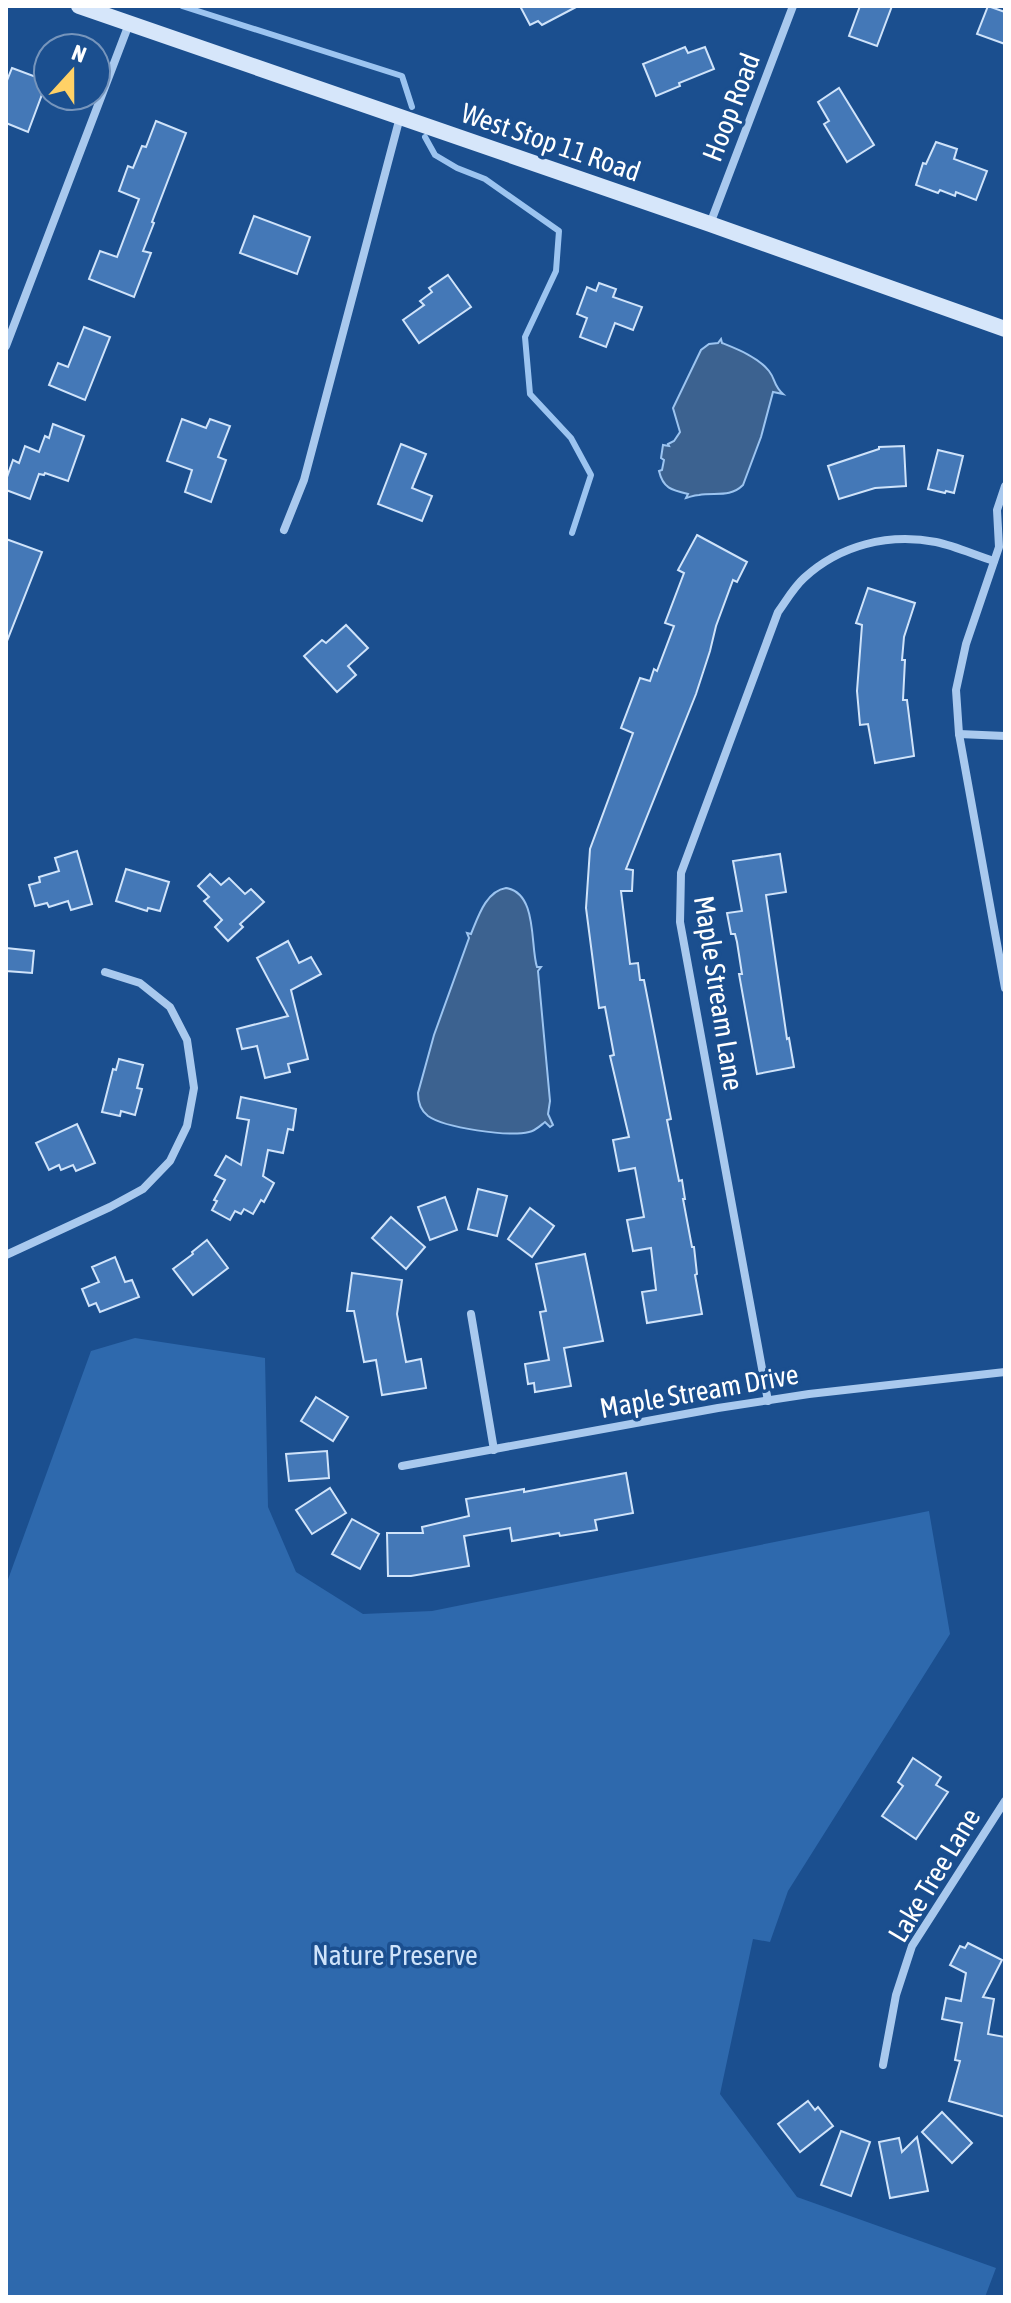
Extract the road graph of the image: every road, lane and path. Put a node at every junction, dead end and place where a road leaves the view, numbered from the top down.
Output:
1 (79, 6) edge
2 (793, 6) edge
3 (129, 24) junction
4 (400, 117) junction
5 (710, 224) junction
6 (1005, 329) edge
7 (6, 346) edge
8 (1005, 486) edge
9 (284, 530) dead end
10 (1002, 543) edge
11 (994, 561) junction
12 (959, 734) junction
13 (1005, 736) edge
14 (105, 972) dead end
15 (1005, 988) edge
16 (6, 1255) edge
17 (471, 1314) dead end
18 (1005, 1372) edge
19 (768, 1401) junction
20 (494, 1450) junction
21 (402, 1466) dead end
22 (1005, 1801) edge
23 (883, 2065) dead end

1 - 3 main road, West Stop 11 Road
2 - 5 street, Hoop Road
3 - 4 main road, West Stop 11 Road
3 - 7 street
4 - 5 main road, West Stop 11 Road
4 - 9 street
5 - 6 main road, West Stop 11 Road
8 - 10 street
10 - 11 street
11 - 12 street
11 - 19 street, Maple Stream Lane
12 - 13 street
12 - 15 street
14 - 16 street
17 - 20 street
18 - 19 street, Maple Stream Drive
19 - 20 street, Maple Stream Drive
20 - 21 street, Maple Stream Drive
22 - 23 street, Lake Tree Lane

